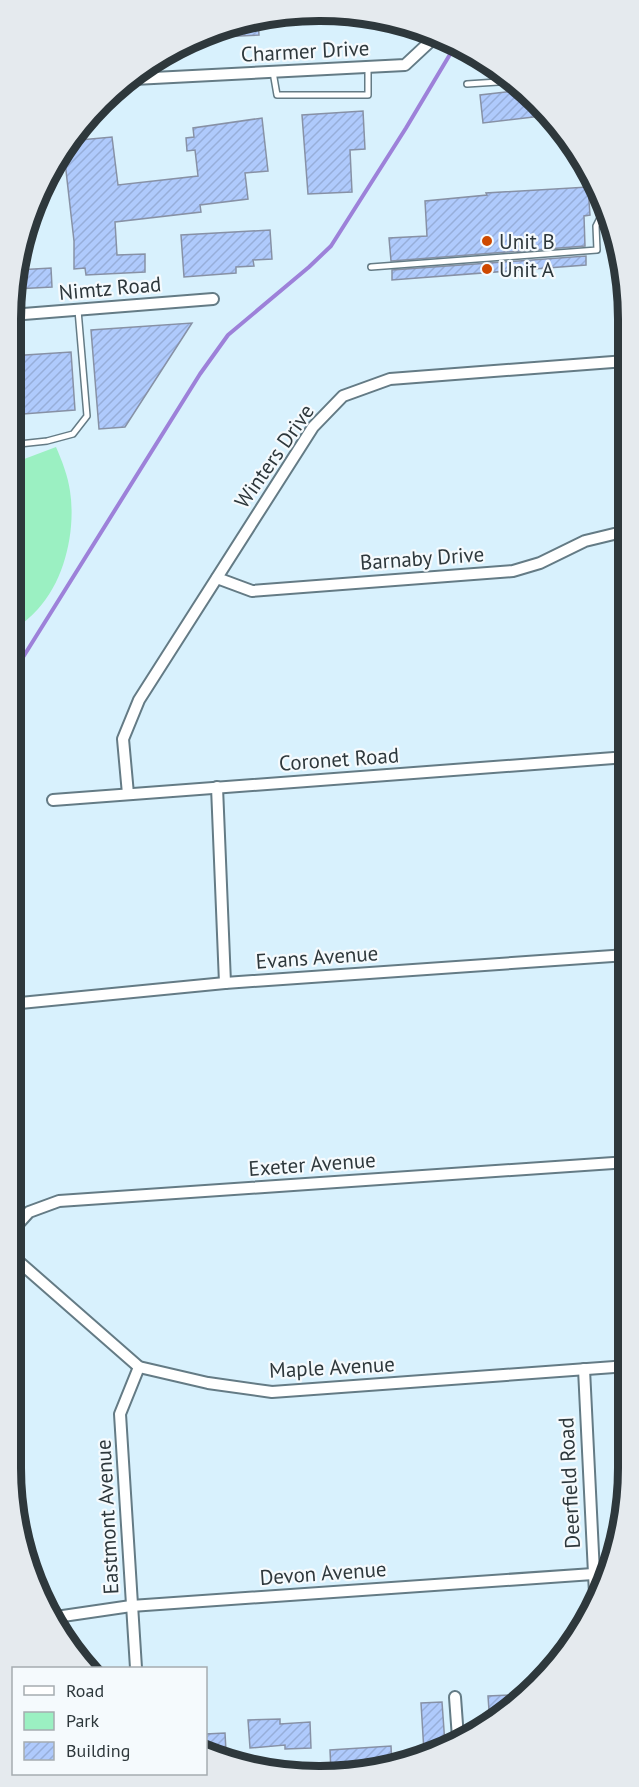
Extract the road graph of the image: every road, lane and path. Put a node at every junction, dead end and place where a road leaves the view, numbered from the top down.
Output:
1 (429, 42) edge
2 (368, 67) junction
3 (273, 72) junction
4 (144, 78) edge
5 (499, 82) edge
6 (467, 84) dead end
7 (600, 218) edge
8 (371, 267) dead end
9 (213, 299) dead end
10 (78, 310) junction
11 (21, 314) edge
12 (618, 362) edge
13 (21, 444) edge
14 (618, 534) edge
15 (217, 578) junction
16 (618, 758) edge
17 (217, 787) junction
18 (128, 794) junction
19 (53, 800) dead end
20 (618, 956) edge
21 (225, 983) junction
22 (21, 1003) edge
23 (618, 1163) edge
24 (21, 1220) edge
25 (21, 1264) edge
26 (139, 1367) junction
27 (618, 1367) edge
28 (584, 1370) junction
29 (593, 1574) junction
30 (594, 1584) edge
31 (131, 1606) junction
32 (61, 1616) edge
33 (135, 1667) edge
34 (454, 1697) dead end
35 (457, 1732) edge

1 - 2 street, Charmer Drive
2 - 3 street, Charmer Drive
2 - 3 lane
3 - 4 street, Charmer Drive
5 - 6 lane
7 - 8 lane
9 - 10 street, Nimtz Road
10 - 11 street, Nimtz Road
10 - 13 lane
12 - 15 street, Winters Drive
14 - 15 street, Barnaby Drive
15 - 18 street, Winters Drive
16 - 17 street, Coronet Road
17 - 18 street, Coronet Road
17 - 21 street
18 - 19 street, Coronet Road
20 - 21 street, Evans Avenue
21 - 22 street, Evans Avenue
23 - 24 street, Exeter Avenue
25 - 26 street, Maple Avenue
26 - 28 street, Maple Avenue
26 - 31 street, Eastmont Avenue
27 - 28 street, Maple Avenue
28 - 29 street, Deerfield Road
29 - 30 street, Deerfield Road
29 - 31 street, Devon Avenue
31 - 32 street, Devon Avenue
31 - 33 street, Eastmont Avenue
34 - 35 street

